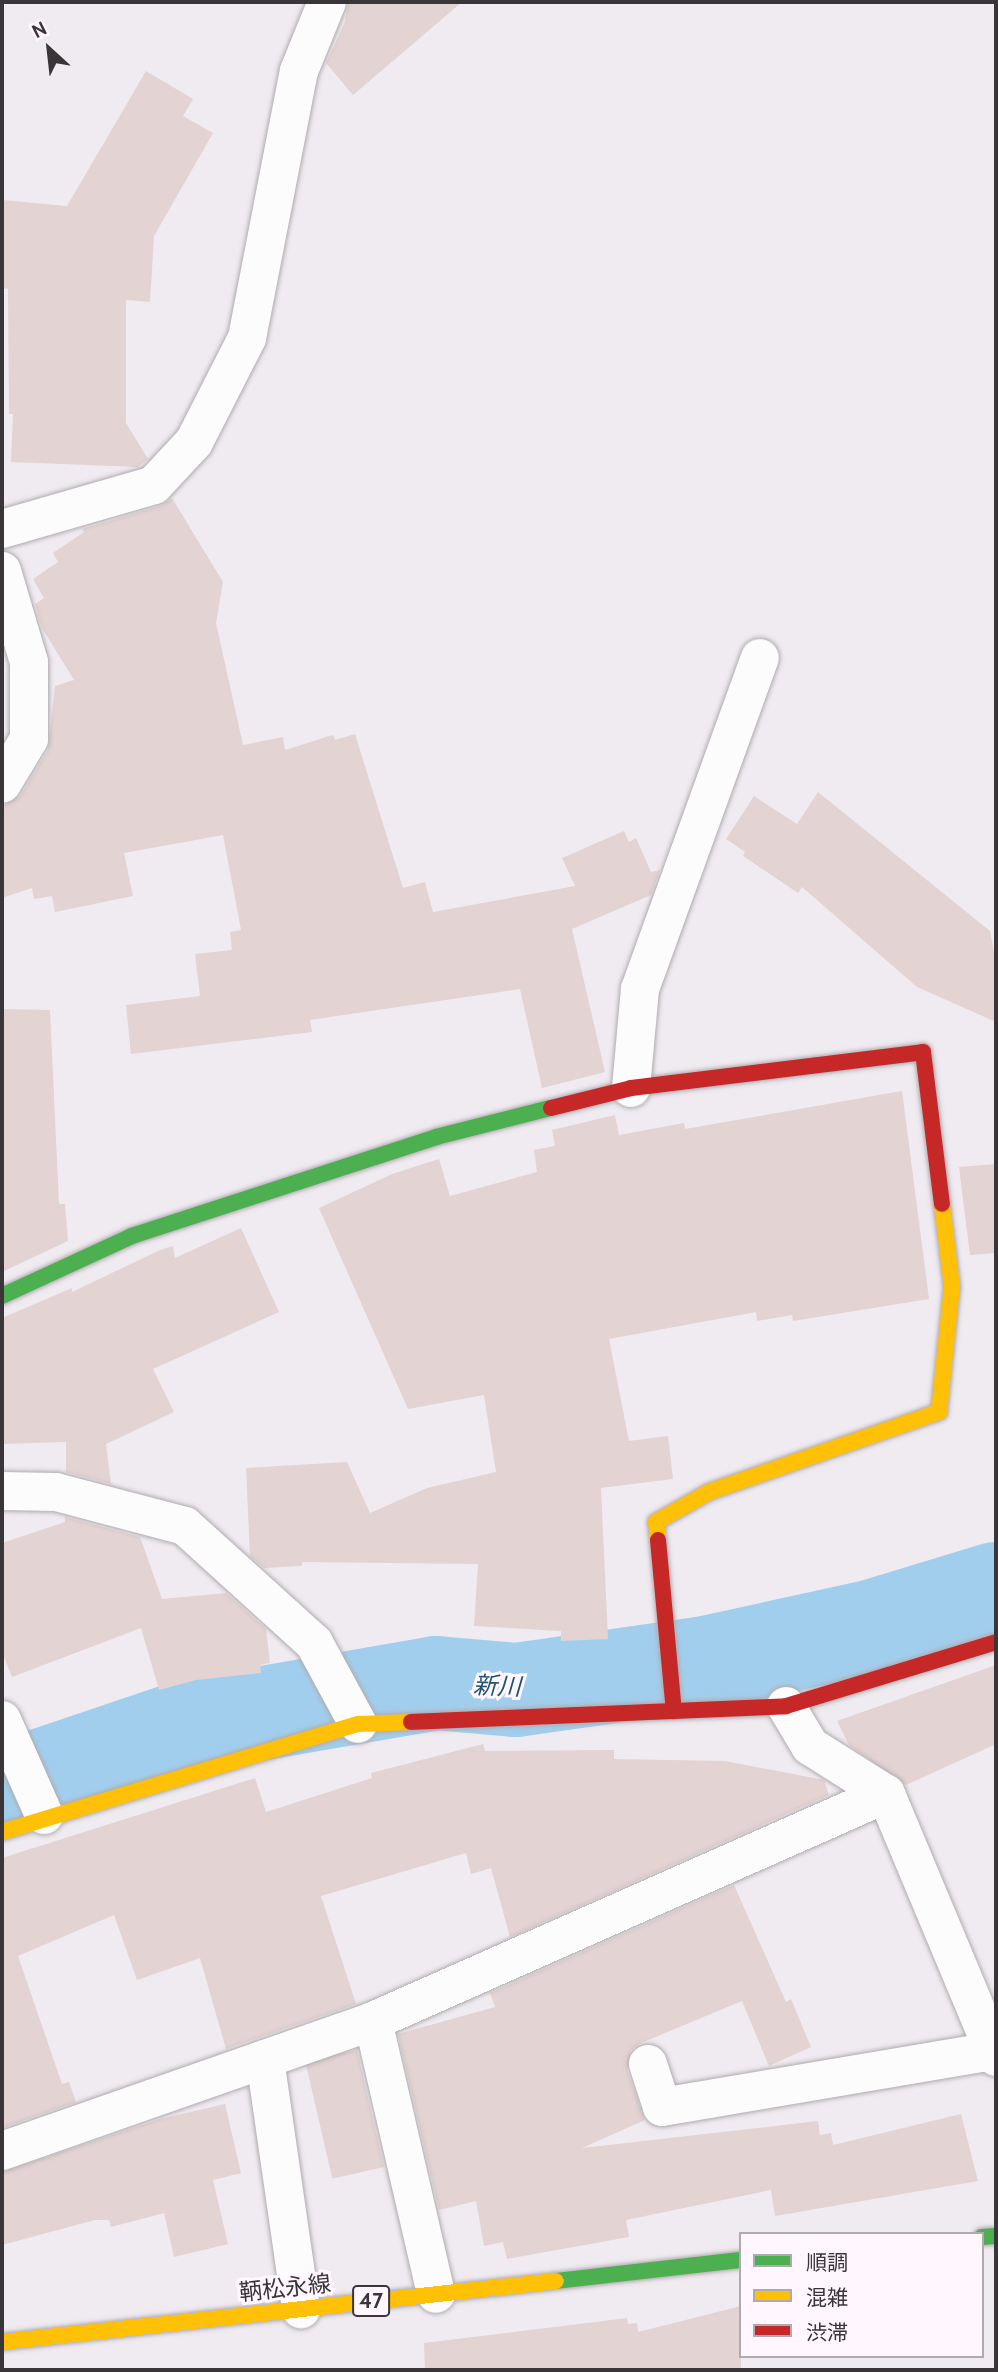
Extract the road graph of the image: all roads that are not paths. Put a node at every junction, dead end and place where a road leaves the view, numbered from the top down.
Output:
1 (327, 2) edge
2 (2, 529) edge
3 (2, 571) edge
4 (760, 658) dead end
5 (2, 783) edge
6 (631, 1088) junction
7 (2, 1296) edge
8 (2, 1492) edge
9 (996, 1642) edge
10 (786, 1706) junction
11 (674, 1711) junction
12 (358, 1724) junction
13 (6, 1732) edge
14 (886, 1794) junction
15 (44, 1815) junction
16 (2, 1832) edge
17 (373, 2021) junction
18 (995, 2054) edge
19 (265, 2059) junction
20 (648, 2064) dead end
21 (2, 2151) edge
22 (739, 2260) edge
23 (436, 2294) junction
24 (301, 2309) junction
25 (2, 2342) edge

1 - 2 street
3 - 5 street
4 - 6 street
6 - 7 street
6 - 11 street
8 - 12 street
9 - 10 street
10 - 11 street
10 - 14 street
11 - 12 street
12 - 15 street
13 - 15 street
14 - 17 street
14 - 18 street
15 - 16 street
17 - 19 street
17 - 23 street
18 - 20 street
19 - 21 street
19 - 24 street
22 - 23 street, 鞆松永線 / 47
23 - 24 street, 鞆松永線 / 47
24 - 25 street, 鞆松永線 / 47

